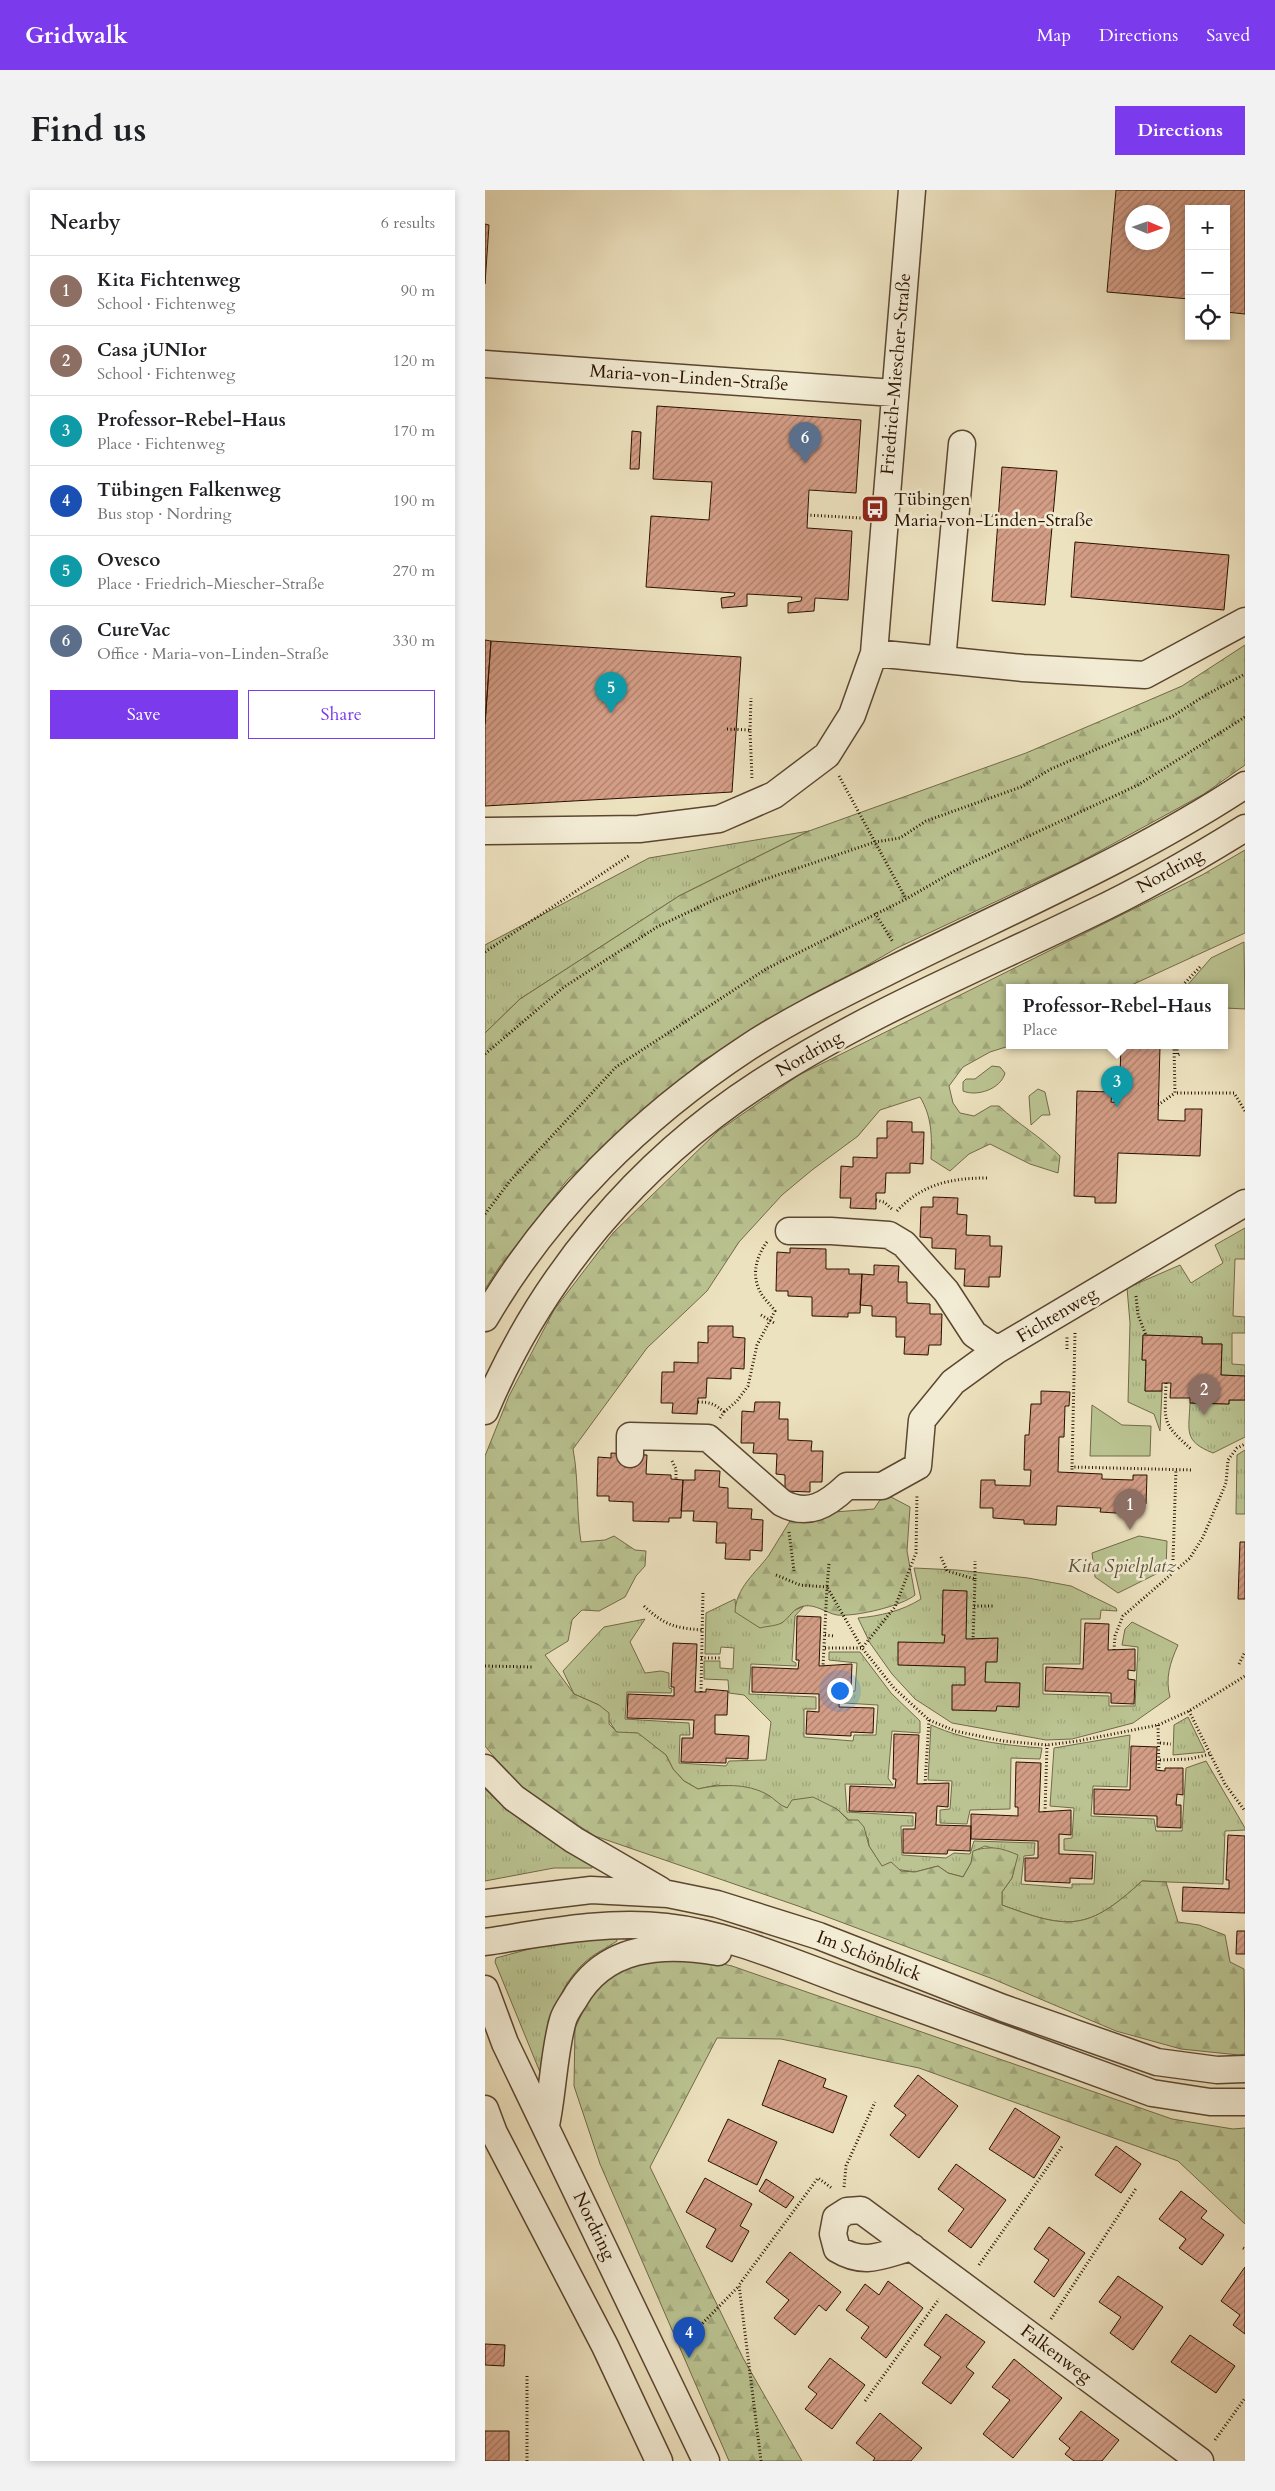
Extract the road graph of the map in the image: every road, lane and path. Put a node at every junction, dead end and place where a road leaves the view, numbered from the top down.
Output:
1 (912, 190) edge
2 (485, 364) edge
3 (894, 393) junction
4 (962, 444) dead end
5 (863, 510) dead end
6 (807, 516) dead end
7 (1245, 621) edge
8 (874, 653) junction
9 (942, 660) junction
10 (1245, 674) edge
11 (751, 698) dead end
12 (1245, 717) edge
13 (727, 729) dead end
14 (750, 730) junction
15 (1245, 785) edge
16 (849, 793) dead end
17 (753, 804) junction
18 (657, 827) junction
19 (1245, 828) edge
20 (485, 831) edge
21 (875, 842) junction
22 (906, 899) junction
23 (875, 913) junction
24 (897, 948) dead end
25 (485, 952) edge
26 (1200, 967) dead end
27 (1184, 984) edge
28 (1176, 1049) edge
29 (1176, 1049) edge
30 (485, 1054) edge
31 (1180, 1054) dead end
32 (1175, 1093) junction
33 (1158, 1105) dead end
34 (1245, 1111) edge
35 (987, 1178) dead end
36 (876, 1200) dead end
37 (1245, 1203) edge
38 (889, 1206) dead end
39 (485, 1214) edge
40 (894, 1215) dead end
41 (779, 1236) joint
42 (1139, 1265) junction
43 (1073, 1306) junction
44 (761, 1315) dead end
45 (485, 1318) edge
46 (771, 1322) junction
47 (775, 1324) dead end
48 (1146, 1336) dead end
49 (997, 1350) junction
50 (1166, 1383) dead end
51 (698, 1402) dead end
52 (717, 1406) dead end
53 (485, 1411) edge
54 (724, 1412) dead end
55 (1245, 1444) edge
56 (1191, 1449) dead end
57 (630, 1454) dead end
58 (1072, 1467) junction
59 (676, 1469) dead end
60 (1176, 1470) junction
61 (1193, 1470) dead end
62 (1072, 1473) dead end
63 (675, 1480) dead end
64 (917, 1517) dead end
65 (789, 1526) dead end
66 (941, 1556) dead end
67 (1173, 1560) dead end
68 (975, 1561) dead end
69 (829, 1564) dead end
70 (794, 1570) dead end
71 (776, 1575) dead end
72 (975, 1579) junction
73 (827, 1587) junction
74 (703, 1591) dead end
75 (644, 1606) dead end
76 (974, 1606) junction
77 (993, 1606) dead end
78 (702, 1630) junction
79 (825, 1635) junction
80 (834, 1636) dead end
81 (973, 1640) dead end
82 (825, 1648) junction
83 (862, 1648) junction
84 (1114, 1650) dead end
85 (1245, 1652) edge
86 (701, 1658) junction
87 (720, 1658) dead end
88 (1239, 1664) dead end
89 (485, 1666) edge
90 (823, 1666) dead end
91 (532, 1667) dead end
92 (1245, 1676) edge
93 (701, 1692) dead end
94 (1189, 1711) junction
95 (929, 1720) junction
96 (1158, 1725) junction
97 (1160, 1743) junction
98 (1171, 1744) dead end
99 (1047, 1745) junction
100 (1210, 1754) junction
101 (1159, 1760) junction
102 (485, 1768) edge
103 (1159, 1771) dead end
104 (925, 1784) dead end
105 (1245, 1811) edge
106 (1045, 1812) dead end
107 (668, 1894) junction
108 (485, 1903) edge
109 (485, 1942) edge
110 (812, 1969) junction
111 (485, 1989) edge
112 (1245, 2069) edge
113 (875, 2102) dead end
114 (1245, 2102) edge
115 (488, 2123) edge
116 (546, 2125) junction
117 (1063, 2145) dead end
118 (1137, 2187) dead end
119 (853, 2204) junction
120 (912, 2247) junction
121 (986, 2255) dead end
122 (953, 2278) junction
123 (739, 2285) junction
124 (1067, 2294) dead end
125 (657, 2357) junction
126 (527, 2375) dead end
127 (1245, 2398) edge
128 (865, 2401) dead end
129 (527, 2461) edge
130 (659, 2461) edge
131 (706, 2461) edge
132 (761, 2461) edge
133 (1200, 2461) edge

1 - 3 street, Friedrich-Miescher-Straße
2 - 3 street, Maria-von-Linden-Straße
3 - 8 street, Friedrich-Miescher-Straße
4 - 9 street
5 - 6 path
7 - 9 street
8 - 9 street
8 - 17 street, Friedrich-Miescher-Straße
10 - 21 path
11 - 14 path
12 - 22 path
13 - 14 path
14 - 17 path
15 - 45 street, Nordring
16 - 21 path
17 - 18 street, Friedrich-Miescher-Straße
18 - 20 street, Friedrich-Miescher-Straße
18 - 25 path
19 - 53 street, Nordring
21 - 22 path
21 - 30 path
22 - 23 path
23 - 24 path
23 - 39 path
26 - 27 path
28 - 31 path
29 - 32 path
32 - 33 path
32 - 34 path
35 - 40 path
36 - 38 path
37 - 42 street, Fichtenweg
41 - 46 path
41 - 49 street
42 - 43 street, Fichtenweg
42 - 48 path
43 - 49 street, Fichtenweg
43 - 58 path
44 - 46 path
46 - 47 path
46 - 54 path
49 - 57 street, Fichtenweg
50 - 56 path
51 - 52 path
55 - 84 path
58 - 60 path
58 - 62 path
59 - 63 path
60 - 61 path
60 - 67 path
64 - 83 path
65 - 70 path
66 - 72 path
68 - 72 path
69 - 73 path
71 - 73 path
72 - 76 path
73 - 79 path
73 - 83 path
74 - 78 path
75 - 78 path
76 - 77 path
76 - 81 path
78 - 86 path
79 - 80 path
79 - 82 path
82 - 83 path
82 - 90 path
83 - 95 path
85 - 88 path
86 - 87 path
86 - 93 path
89 - 91 path
92 - 94 path
94 - 96 path
94 - 100 path
95 - 99 path
95 - 104 path
96 - 97 path
96 - 99 path
97 - 98 path
97 - 101 path
99 - 106 path
100 - 101 path
100 - 105 path
101 - 103 path
102 - 107 street
107 - 108 street, Im Schönblick
107 - 112 street, Im Schönblick
109 - 110 street, Im Schönblick
110 - 114 street, Im Schönblick
110 - 116 street
111 - 116 street, Nordring
113 - 119 path
115 - 130 street
116 - 125 street, Nordring
117 - 121 path
118 - 124 path
119 - 120 street, Falkenweg
119 - 120 street
119 - 123 path
120 - 122 street, Falkenweg
122 - 128 path
122 - 133 street, Falkenweg
123 - 125 path
123 - 132 path
125 - 131 street, Nordring
126 - 129 path
127 - 133 path

